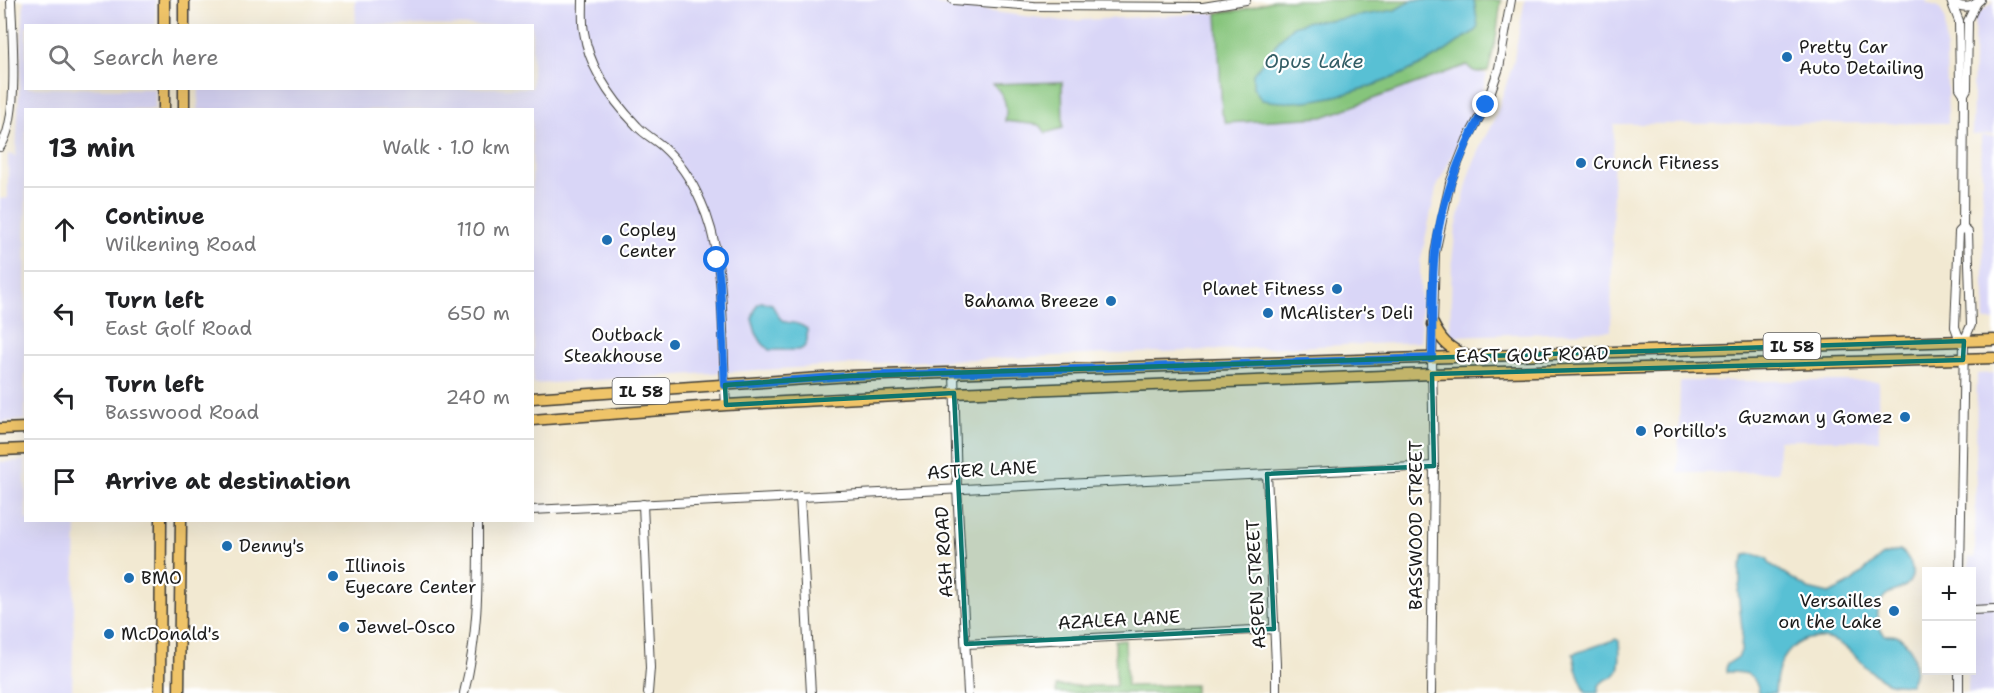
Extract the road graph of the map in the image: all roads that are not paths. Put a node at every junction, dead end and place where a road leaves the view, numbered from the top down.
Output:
1 (11, 0) edge
2 (164, 0) edge
3 (184, 0) edge
4 (583, 0) edge
5 (953, 0) edge
6 (1246, 0) edge
7 (1511, 0) edge
8 (1950, 1) edge
9 (1978, 2) edge
10 (164, 24) edge
11 (184, 24) edge
12 (164, 90) edge
13 (184, 90) edge
14 (1964, 94) junction
15 (164, 108) edge
16 (184, 108) edge
17 (0, 147) edge
18 (1963, 228) junction
19 (1433, 324) junction
20 (1994, 340) edge
21 (1964, 342) junction
22 (1468, 357) junction
23 (1432, 358) junction
24 (1994, 358) edge
25 (1963, 360) junction
26 (954, 372) junction
27 (1432, 374) junction
28 (725, 385) junction
29 (954, 393) junction
30 (534, 398) edge
31 (726, 405) junction
32 (534, 420) edge
33 (24, 428) edge
34 (0, 429) edge
35 (24, 449) edge
36 (0, 450) edge
37 (1434, 466) junction
38 (1267, 474) junction
39 (957, 488) junction
40 (800, 496) junction
41 (643, 504) junction
42 (534, 510) edge
43 (161, 522) edge
44 (181, 522) edge
45 (478, 522) edge
46 (1960, 567) edge
47 (1994, 609) edge
48 (1976, 610) edge
49 (1274, 629) junction
50 (966, 644) junction
51 (1959, 675) edge
52 (160, 693) edge
53 (179, 693) edge
54 (464, 693) edge
55 (648, 693) edge
56 (811, 693) edge
57 (968, 693) edge
58 (1276, 693) edge
59 (1431, 693) edge
60 (1959, 693) edge

1 - 17 street
2 - 10 main road
3 - 11 main road
4 - 28 street
5 - 6 street
7 - 19 street, BASSWOOD STREET
8 - 9 street
8 - 14 street
9 - 14 street
12 - 15 main road
13 - 16 main road
14 - 18 street
18 - 21 street
18 - 21 street
19 - 22 main road
19 - 23 street, BASSWOOD STREET
20 - 21 main road, EAST GOLF ROAD / IL 58
21 - 22 main road, EAST GOLF ROAD / IL 58
21 - 25 street
22 - 23 main road, EAST GOLF ROAD / IL 58
23 - 26 main road, EAST GOLF ROAD / IL 58
23 - 27 street, BASSWOOD STREET
24 - 25 main road, EAST GOLF ROAD / IL 58
25 - 27 main road, EAST GOLF ROAD / IL 58
25 - 46 street
26 - 28 main road, EAST GOLF ROAD / IL 58
26 - 29 street, ASH ROAD
27 - 29 main road, EAST GOLF ROAD / IL 58
27 - 37 street, BASSWOOD STREET
28 - 30 main road, EAST GOLF ROAD / IL 58
28 - 31 street
29 - 31 main road, EAST GOLF ROAD / IL 58
29 - 39 street, ASH ROAD
31 - 32 main road, EAST GOLF ROAD / IL 58
33 - 34 main road
35 - 36 main road
37 - 38 street, ASTER LANE
37 - 59 street, BASSWOOD STREET
38 - 39 street, ASTER LANE
38 - 49 street, ASPEN STREET
39 - 40 street, ASTER LANE
39 - 50 street, ASH ROAD
40 - 41 street, ASTER LANE
40 - 56 street
41 - 42 street, ASTER LANE
41 - 55 street
43 - 52 main road
44 - 53 main road
45 - 54 street
47 - 48 street
49 - 50 street, AZALEA LANE
49 - 58 street, ASPEN STREET
50 - 57 street, ASH ROAD
51 - 60 street

